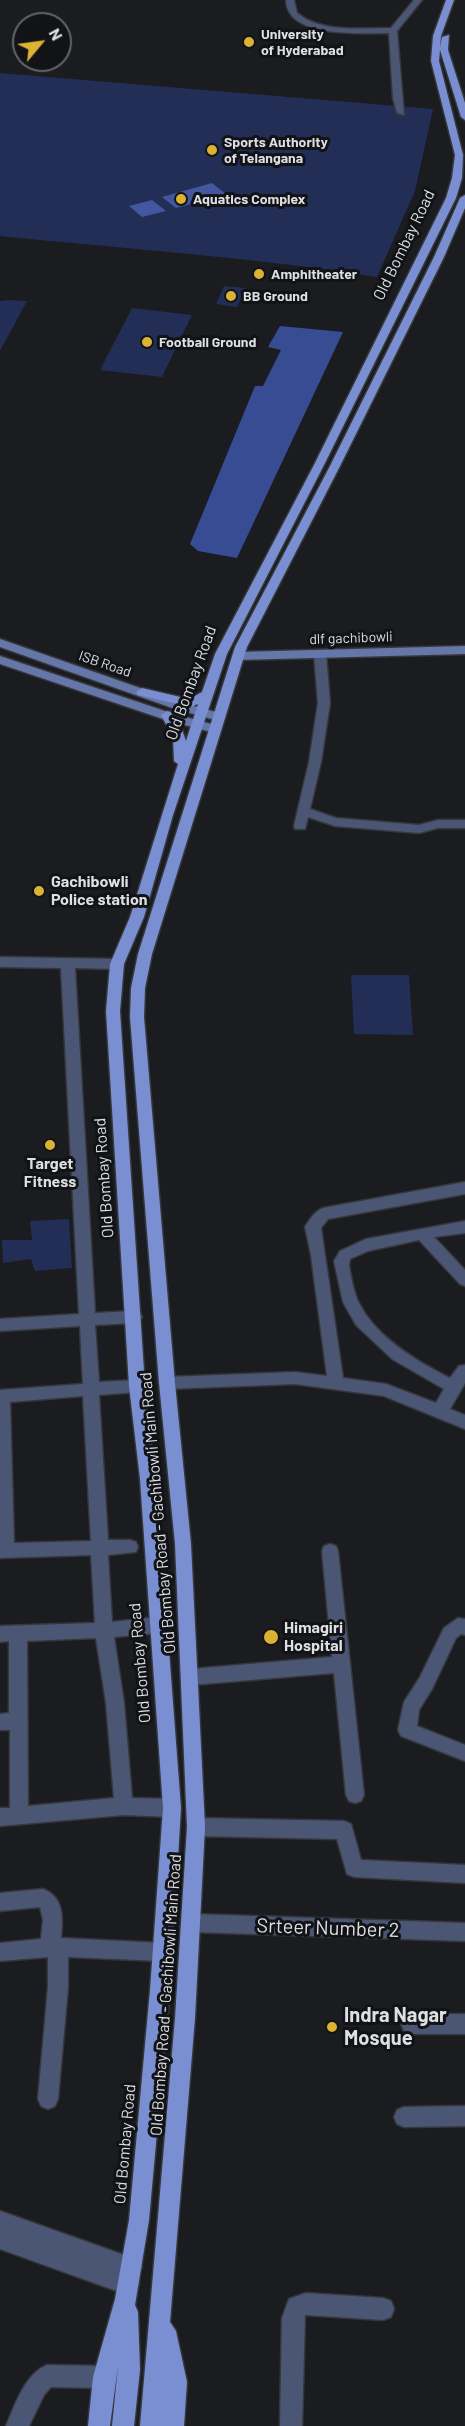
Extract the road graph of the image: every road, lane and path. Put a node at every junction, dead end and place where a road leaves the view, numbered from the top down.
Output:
1 (290, 0) edge
2 (418, 0) edge
3 (450, 0) edge
4 (458, 0) edge
5 (393, 31) junction
6 (402, 114) dead end
7 (465, 117) edge
8 (465, 198) edge
9 (416, 270) junction
10 (431, 272) junction
11 (0, 643) edge
12 (465, 643) edge
13 (465, 650) edge
14 (239, 652) junction
15 (320, 654) junction
16 (0, 660) edge
17 (142, 692) junction
18 (208, 694) junction
19 (166, 715) junction
20 (198, 718) junction
21 (217, 723) junction
22 (180, 773) junction
23 (303, 812) junction
24 (465, 824) edge
25 (300, 826) dead end
26 (130, 934) junction
27 (151, 937) junction
28 (0, 962) edge
29 (68, 964) junction
30 (117, 964) junction
31 (465, 1188) edge
32 (465, 1227) edge
33 (423, 1235) junction
34 (465, 1280) edge
35 (134, 1317) junction
36 (87, 1318) junction
37 (0, 1325) edge
38 (465, 1371) edge
39 (167, 1383) junction
40 (336, 1383) junction
41 (137, 1386) junction
42 (453, 1386) junction
43 (93, 1390) junction
44 (1, 1396) edge
45 (440, 1412) junction
46 (465, 1422) edge
47 (2, 1476) edge
48 (2, 1516) edge
49 (100, 1546) junction
50 (130, 1547) dead end
51 (3, 1551) edge
52 (330, 1551) dead end
53 (158, 1625) junction
54 (465, 1627) edge
55 (104, 1630) junction
56 (9, 1634) edge
57 (342, 1664) junction
58 (191, 1677) junction
59 (9, 1722) edge
60 (465, 1753) edge
61 (355, 1795) dead end
62 (124, 1806) junction
63 (172, 1808) junction
64 (19, 1814) junction
65 (0, 1817) edge
66 (196, 1827) junction
67 (465, 1874) edge
68 (0, 1902) edge
69 (192, 1923) junction
70 (465, 1932) edge
71 (54, 1947) junction
72 (0, 1952) edge
73 (162, 1952) junction
74 (411, 2024) dead end
75 (465, 2024) edge
76 (48, 2099) dead end
77 (465, 2116) edge
78 (404, 2117) dead end
79 (0, 2221) edge
80 (0, 2239) edge
81 (52, 2248) junction
82 (129, 2283) junction
83 (383, 2309) dead end
84 (162, 2317) junction
85 (104, 2378) junction
86 (17, 2426) edge
87 (99, 2426) edge
88 (123, 2426) edge
89 (151, 2426) edge
90 (172, 2426) edge
91 (291, 2426) edge

1 - 5 street
2 - 5 street
3 - 9 main road, Old Bombay Road
4 - 7 main road
5 - 6 street
8 - 10 main road
9 - 10 main road
9 - 18 main road, Old Bombay Road
10 - 14 main road
11 - 17 main road, ISB Road
12 - 14 main road
13 - 15 main road, dlf gachibowli
14 - 15 main road, dlf gachibowli
14 - 21 main road
15 - 23 street
16 - 19 main road, ISB Road
17 - 18 main road
17 - 20 main road, ISB Road
18 - 20 main road, Old Bombay Road
19 - 20 main road, ISB Road
19 - 22 main road
20 - 21 main road
20 - 22 main road, Old Bombay Road
21 - 27 main road, Old Bombay Road - Gachibowli Main Road
22 - 26 main road, Old Bombay Road
23 - 24 street
23 - 25 street
26 - 27 main road
26 - 30 main road, Old Bombay Road
27 - 39 main road, Old Bombay Road - Gachibowli Main Road
28 - 29 street
29 - 30 street
29 - 36 street
30 - 35 main road, Old Bombay Road
31 - 40 street
32 - 33 street
33 - 34 street
33 - 42 street
35 - 36 street
35 - 41 main road, Old Bombay Road
36 - 37 street
36 - 43 street
38 - 42 street
39 - 40 street
39 - 58 main road, Old Bombay Road - Gachibowli Main Road
40 - 45 street
41 - 43 street
41 - 53 main road, Old Bombay Road
42 - 45 street
43 - 44 street
43 - 49 street
44 - 47 street
45 - 46 street
47 - 48 street
48 - 51 street
49 - 50 street
49 - 51 street
49 - 55 street
52 - 57 street
53 - 55 street
53 - 63 main road, Old Bombay Road
54 - 60 street
55 - 56 street
55 - 62 street
56 - 59 street
57 - 58 street
57 - 61 street
58 - 66 main road, Old Bombay Road - Gachibowli Main Road
59 - 64 street
62 - 63 street
62 - 64 street
63 - 73 main road, Old Bombay Road
64 - 65 street
66 - 67 street
66 - 69 main road, Old Bombay Road - Gachibowli Main Road
68 - 71 street
69 - 70 street, Srteer Number 2
69 - 84 main road, Old Bombay Road - Gachibowli Main Road
71 - 72 street
71 - 73 street
71 - 76 street
73 - 82 main road, Old Bombay Road
74 - 75 street
77 - 78 street
79 - 81 street
80 - 81 street
81 - 82 street
82 - 85 main road, Old Bombay Road
82 - 88 main road
83 - 91 street
84 - 89 main road, Old Bombay Road - Gachibowli Main Road
84 - 90 main road
85 - 86 street
85 - 87 main road, Old Bombay Road

